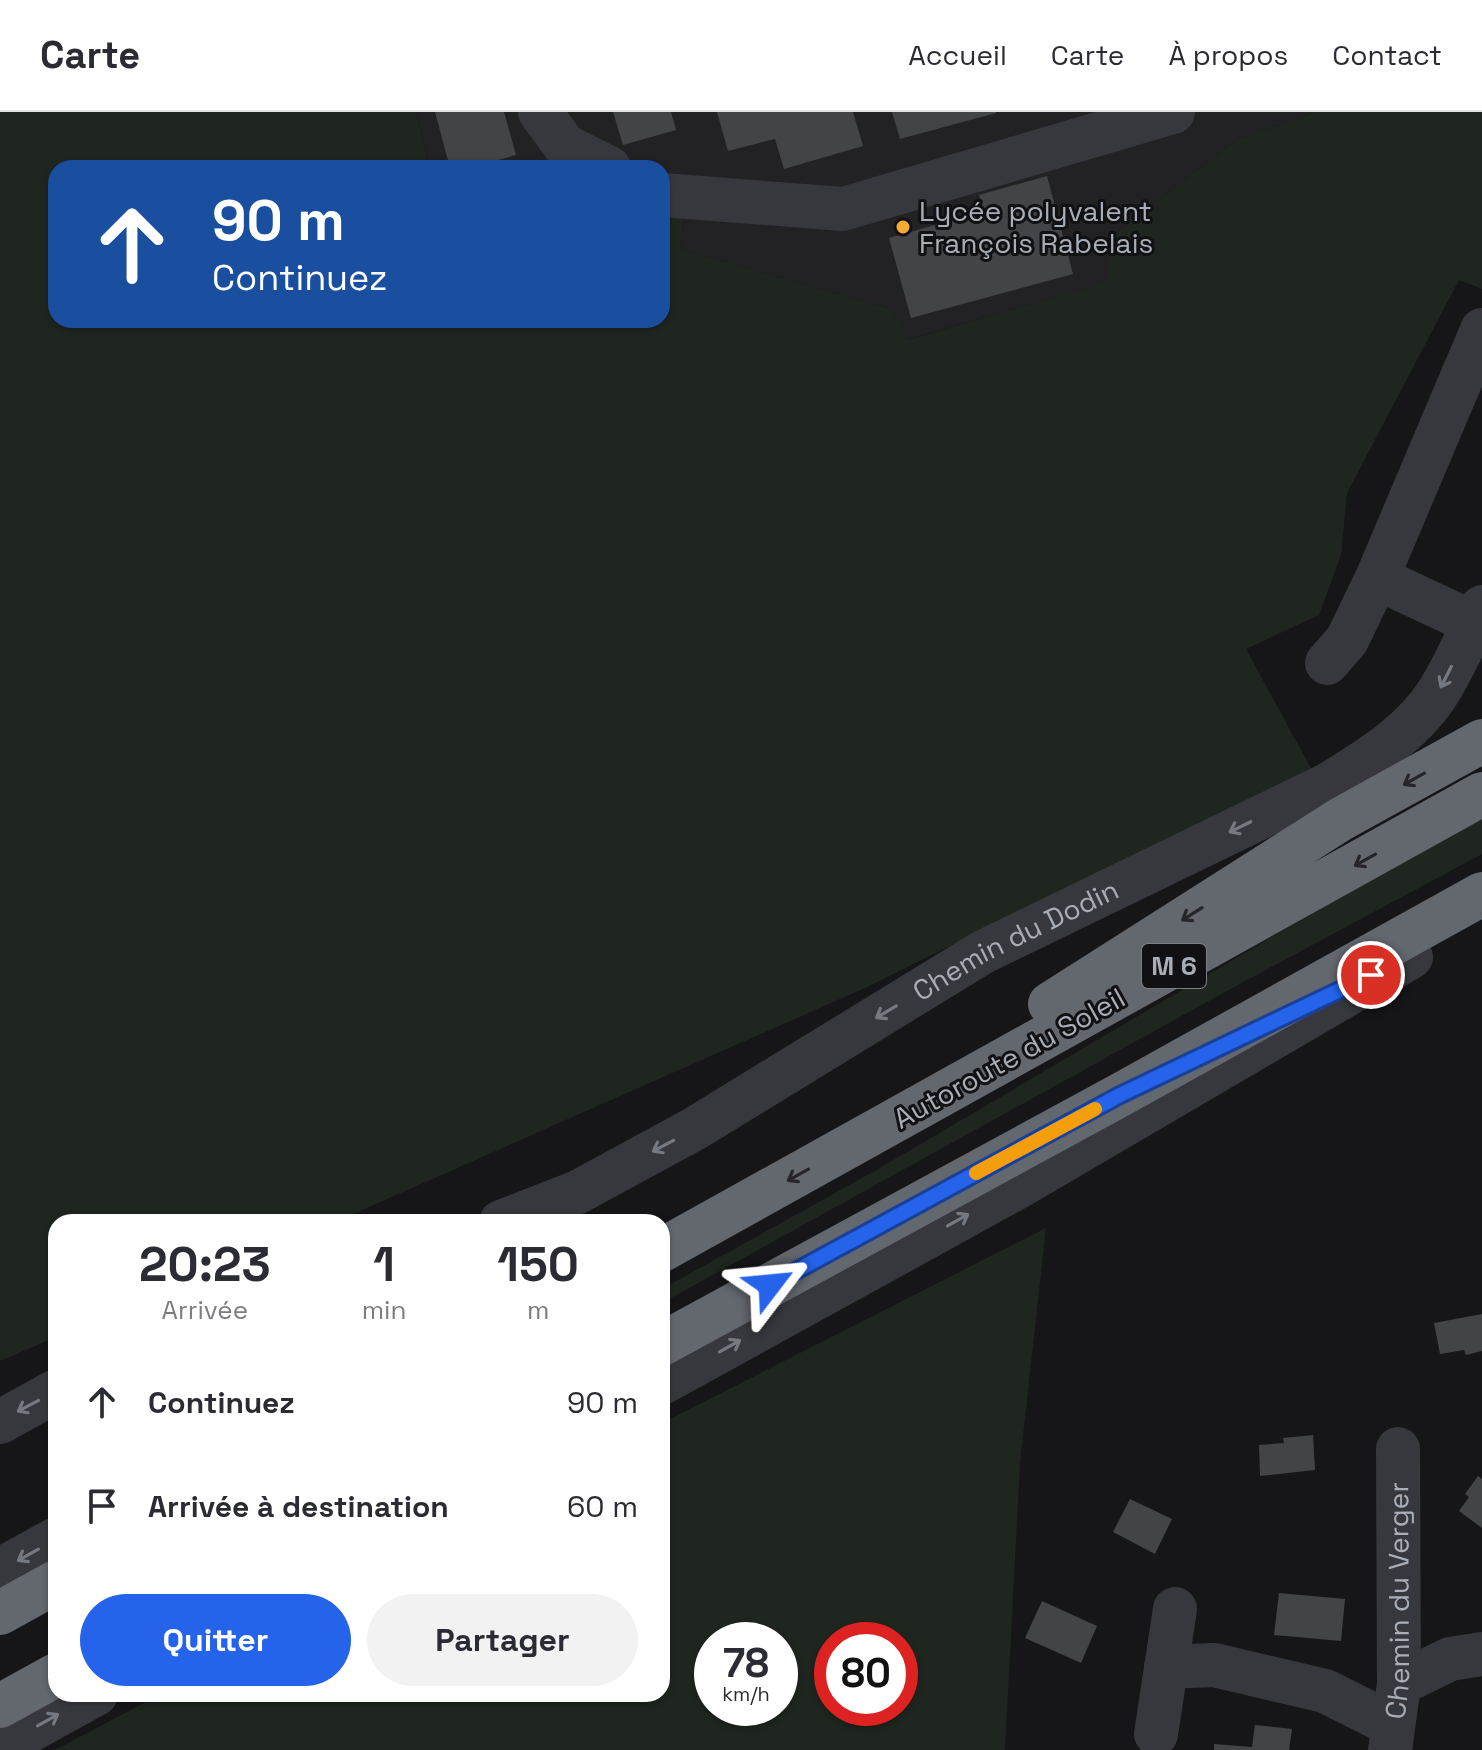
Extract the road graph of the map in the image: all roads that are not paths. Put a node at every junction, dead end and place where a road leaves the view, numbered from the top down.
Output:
1 (540, 112) edge
2 (1173, 112) edge
3 (593, 160) edge
4 (670, 196) edge
5 (1482, 330) edge
6 (1377, 578) junction
7 (1479, 619) edge
8 (1327, 663) dead end
9 (1482, 741) edge
10 (1482, 794) edge
11 (1482, 894) edge
12 (1482, 921) edge
13 (1426, 948) junction
14 (1120, 1095) junction
15 (866, 1137) junction
16 (522, 1214) edge
17 (670, 1246) edge
18 (670, 1340) edge
19 (670, 1379) edge
20 (48, 1395) edge
21 (0, 1422) edge
22 (1398, 1449) dead end
23 (48, 1543) edge
24 (0, 1570) edge
25 (48, 1586) edge
26 (1175, 1609) dead end
27 (0, 1613) edge
28 (1482, 1654) edge
29 (1166, 1667) junction
30 (48, 1679) edge
31 (82, 1702) edge
32 (0, 1706) edge
33 (1394, 1720) edge
34 (1156, 1734) dead end
35 (0, 1747) edge

1 - 3 street
2 - 4 street
5 - 6 street
6 - 7 street
6 - 8 street
7 -> 16 street, Chemin du Dodin
9 -> 15 highway
10 -> 15 highway, Autoroute du Soleil / M 6
11 - 14 highway
12 - 13 highway
13 - 14 highway
19 -> 13 street
14 - 18 highway
15 -> 17 highway, Autoroute du Soleil / M 6
20 -> 21 street
22 - 33 street, Chemin du Verger
23 -> 24 street
25 - 27 highway
26 - 29 street
28 - 33 street
29 - 33 street
29 - 34 street
30 - 32 highway
35 -> 31 street

